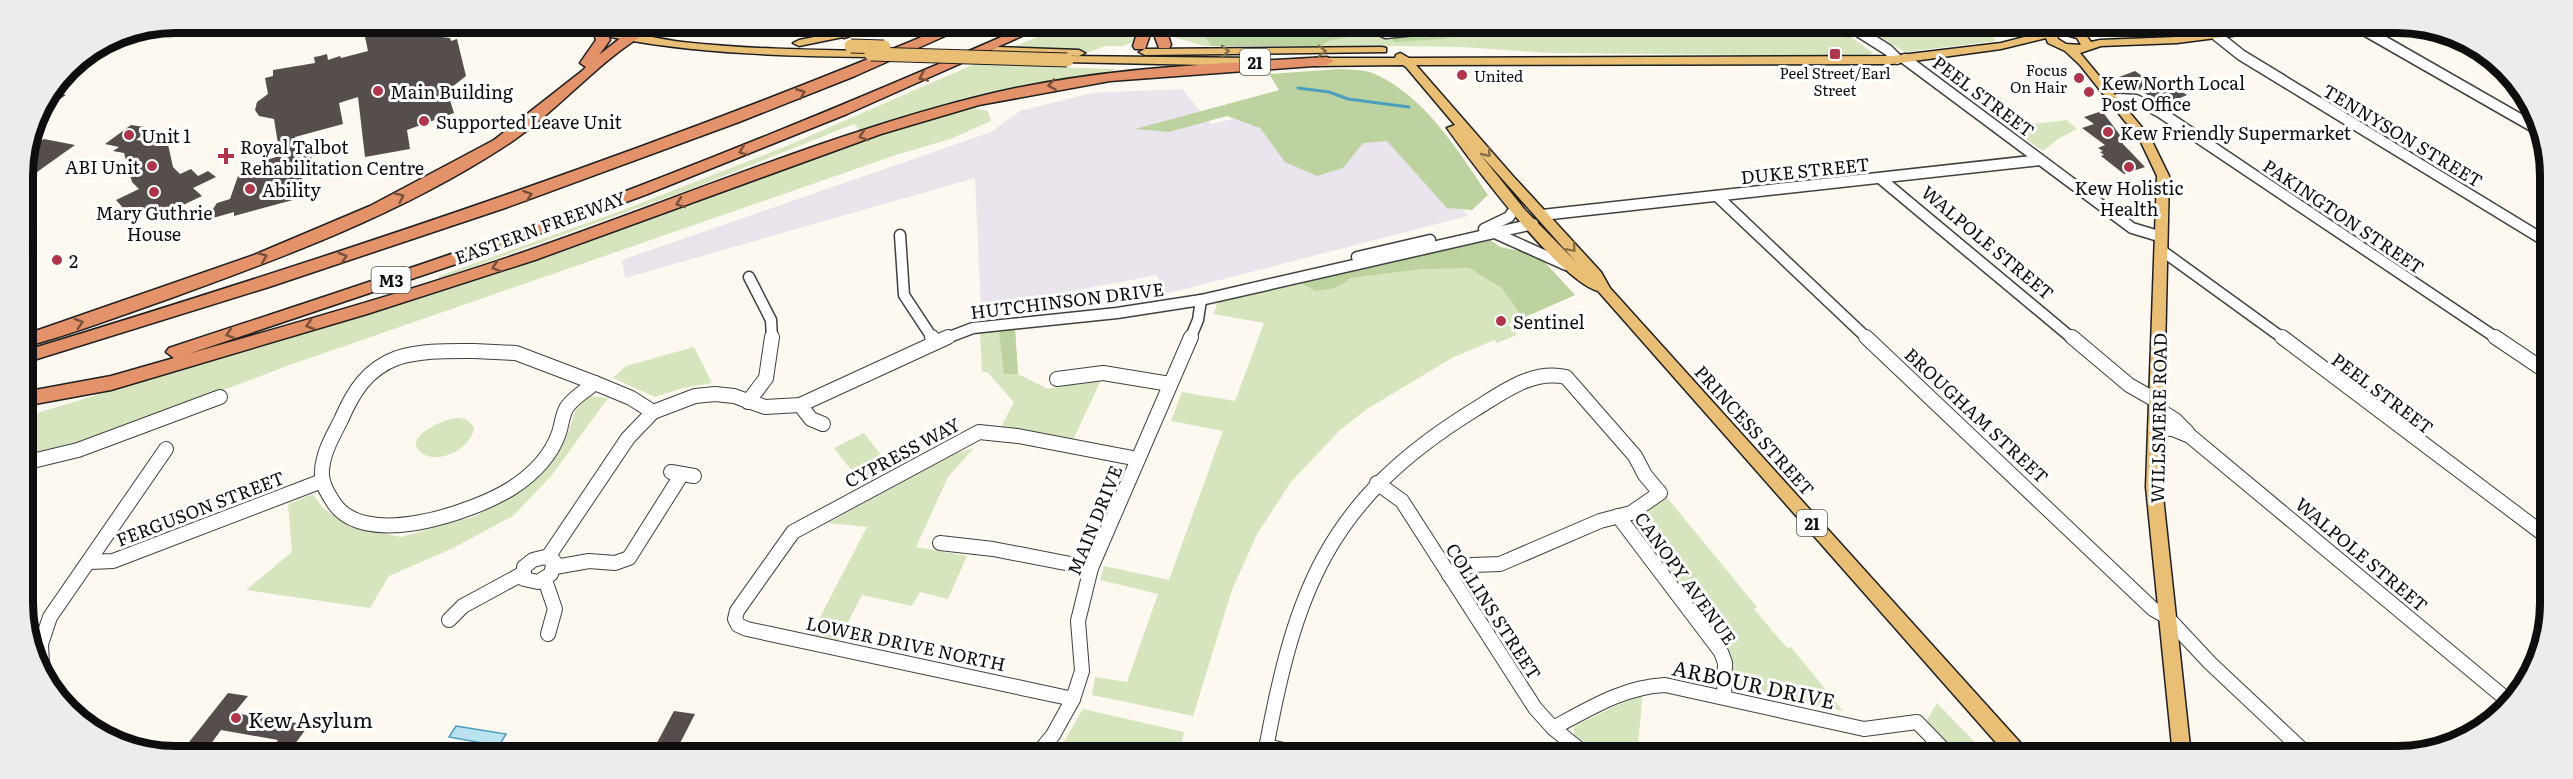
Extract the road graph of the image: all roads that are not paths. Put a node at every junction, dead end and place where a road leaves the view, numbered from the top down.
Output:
1 (601, 33) edge
2 (610, 33) edge
3 (636, 33) edge
4 (670, 33) edge
5 (863, 33) edge
6 (866, 33) edge
7 (943, 33) edge
8 (1022, 33) edge
9 (1144, 33) edge
10 (1162, 33) edge
11 (1861, 33) edge
12 (2048, 33) edge
13 (2054, 33) edge
14 (2076, 33) joint
15 (2234, 33) edge
16 (2364, 33) edge
17 (2368, 33) edge
18 (2212, 36) junction
19 (629, 37) junction
20 (2380, 41) junction
21 (849, 42) junction
22 (2136, 42) junction
23 (2001, 46) junction
24 (2087, 47) junction
25 (1169, 48) junction
26 (2066, 49) junction
27 (1380, 50) junction
28 (1135, 53) junction
29 (871, 54) junction
30 (1631, 59) junction
31 (1901, 59) junction
32 (1404, 60) junction
33 (1363, 61) junction
34 (1327, 62) junction
35 (1110, 77) junction
36 (567, 92) junction
37 (2118, 99) junction
38 (2134, 122) junction
39 (2530, 125) edge
40 (2040, 160) junction
41 (1881, 178) junction
42 (1717, 196) junction
43 (1516, 207) junction
44 (1538, 220) junction
45 (1484, 229) junction
46 (1496, 234) junction
47 (900, 235) dead end
48 (2540, 238) edge
49 (2161, 250) junction
50 (1582, 276) junction
51 (749, 277) dead end
52 (1287, 279) junction
53 (1605, 291) junction
54 (1201, 300) junction
55 (33, 338) edge
56 (935, 342) junction
57 (33, 354) edge
58 (2540, 367) edge
59 (1057, 379) dead end
60 (596, 382) junction
61 (1170, 384) junction
62 (33, 396) edge
63 (33, 397) edge
64 (220, 397) dead end
65 (748, 402) junction
66 (2156, 404) junction
67 (800, 405) junction
68 (653, 412) junction
69 (823, 424) dead end
70 (2155, 428) junction
71 (2190, 436) junction
72 (166, 449) dead end
73 (1138, 459) junction
74 (33, 461) edge
75 (682, 474) dead end
76 (322, 481) junction
77 (1377, 483) junction
78 (1618, 516) junction
79 (2540, 532) edge
80 (940, 543) dead end
81 (90, 562) junction
82 (552, 562) junction
83 (1091, 568) junction
84 (522, 574) junction
85 (1449, 575) junction
86 (545, 580) junction
87 (2167, 617) junction
88 (735, 619) joint
89 (449, 620) dead end
90 (548, 634) dead end
91 (2170, 643) junction
92 (41, 650) edge
93 (2210, 663) junction
94 (1724, 697) junction
95 (2504, 698) edge
96 (1073, 699) junction
97 (1553, 728) junction
98 (1044, 746) edge
99 (1266, 746) edge
100 (1576, 746) edge
101 (1940, 746) edge
102 (2011, 746) edge
103 (2181, 746) edge
104 (2298, 746) edge

1 - 36 highway
2 - 19 main road, 21
3 - 19 highway
4 - 21 main road, 21
5 - 21 highway
6 - 21 highway
57 -> 7 highway, EASTERN FREEWAY / M3
8 -> 62 highway, EASTERN FREEWAY / M3
9 - 28 highway
10 - 25 highway
11 - 31 street, PEEL STREET
12 - 23 main road
13 - 26 main road, WILLSMERE ROAD
14 - 22 main road
14 - 24 main road, WILLSMERE ROAD
15 - 18 main road
16 - 20 street
17 - 20 street
18 - 22 main road
18 - 48 street, TENNYSON STREET
19 - 29 main road, 21
19 - 36 highway
20 - 39 street
21 - 28 main road, 21, bridge
21 - 29 main road, bridge
22 - 24 main road
23 - 26 main road
23 - 31 main road
24 - 26 main road
24 - 37 main road, WILLSMERE ROAD
25 -> 27 main road, 21
25 - 28 main road, 21
26 - 38 main road, WILLSMERE ROAD
27 - 30 main road
27 - 32 main road, PRINCESS STREET / 21
28 - 29 main road, 21, bridge
28 - 34 main road, 21
28 - 35 highway
30 - 31 main road
30 - 32 main road
31 - 40 street, PEEL STREET
32 - 33 main road
32 -> 44 main road, PRINCESS STREET / 21
33 - 34 main road, 21
33 - 43 main road, PRINCESS STREET / 21
34 - 35 highway
35 -> 63 highway
55 -> 36 highway
37 - 38 main road, WILLSMERE ROAD
37 - 58 street, PAKINGTON STREET
38 - 49 main road, WILLSMERE ROAD
40 - 41 street, DUKE STREET
40 - 49 street, PEEL STREET
41 - 42 street, DUKE STREET
41 - 66 street, WALPOLE STREET
42 - 44 street, DUKE STREET
42 - 87 street, BROUGHAM STREET
43 - 44 main road, PRINCESS STREET / 21
43 - 45 street, HUTCHINSON DRIVE
44 - 45 street, HUTCHINSON DRIVE
44 - 46 street, HUTCHINSON DRIVE
44 - 50 main road, PRINCESS STREET / 21
44 -> 53 main road, PRINCESS STREET / 21
45 - 52 street, HUTCHINSON DRIVE
46 - 50 street
46 - 52 street, HUTCHINSON DRIVE
47 - 56 street
49 - 66 main road, WILLSMERE ROAD
49 - 79 street, PEEL STREET
50 - 53 main road, PRINCESS STREET / 21
51 - 65 street
52 - 54 street, HUTCHINSON DRIVE
53 - 102 main road, PRINCESS STREET / 21
54 - 56 street, HUTCHINSON DRIVE
54 - 61 street, MAIN DRIVE
56 - 67 street, HUTCHINSON DRIVE
59 - 61 street
60 - 68 street
60 - 76 street
60 - 76 street
61 - 73 street, MAIN DRIVE
64 - 74 street
65 - 67 street, HUTCHINSON DRIVE
65 - 68 street, HUTCHINSON DRIVE
66 - 70 main road, WILLSMERE ROAD
66 - 71 street, WALPOLE STREET
67 - 69 street
68 - 82 street, HUTCHINSON DRIVE
70 - 71 street, WALPOLE STREET
70 - 87 main road, WILLSMERE ROAD
71 - 95 street, WALPOLE STREET
72 - 81 street
73 - 83 street, MAIN DRIVE
73 - 88 street, CYPRESS WAY
75 - 82 street
76 - 81 street, FERGUSON STREET
77 - 78 street
77 - 85 street, COLLINS STREET
77 - 99 street
78 - 85 street
78 - 94 street, CANOPY AVENUE
80 - 83 street
81 - 92 street
82 - 84 street
82 - 86 street, HUTCHINSON DRIVE
83 - 96 street, MAIN DRIVE
84 - 86 street
84 - 89 street
85 - 97 street, COLLINS STREET
86 - 90 street
87 - 91 main road, WILLSMERE ROAD
87 - 93 street, BROUGHAM STREET
88 - 96 street, LOWER DRIVE NORTH
91 - 93 street, BROUGHAM STREET
91 - 103 main road, WILLSMERE ROAD
93 - 104 street, BROUGHAM STREET
94 - 97 street, ARBOUR DRIVE
94 - 101 street, ARBOUR DRIVE
96 - 98 street, MAIN DRIVE
97 - 100 street, COLLINS STREET

